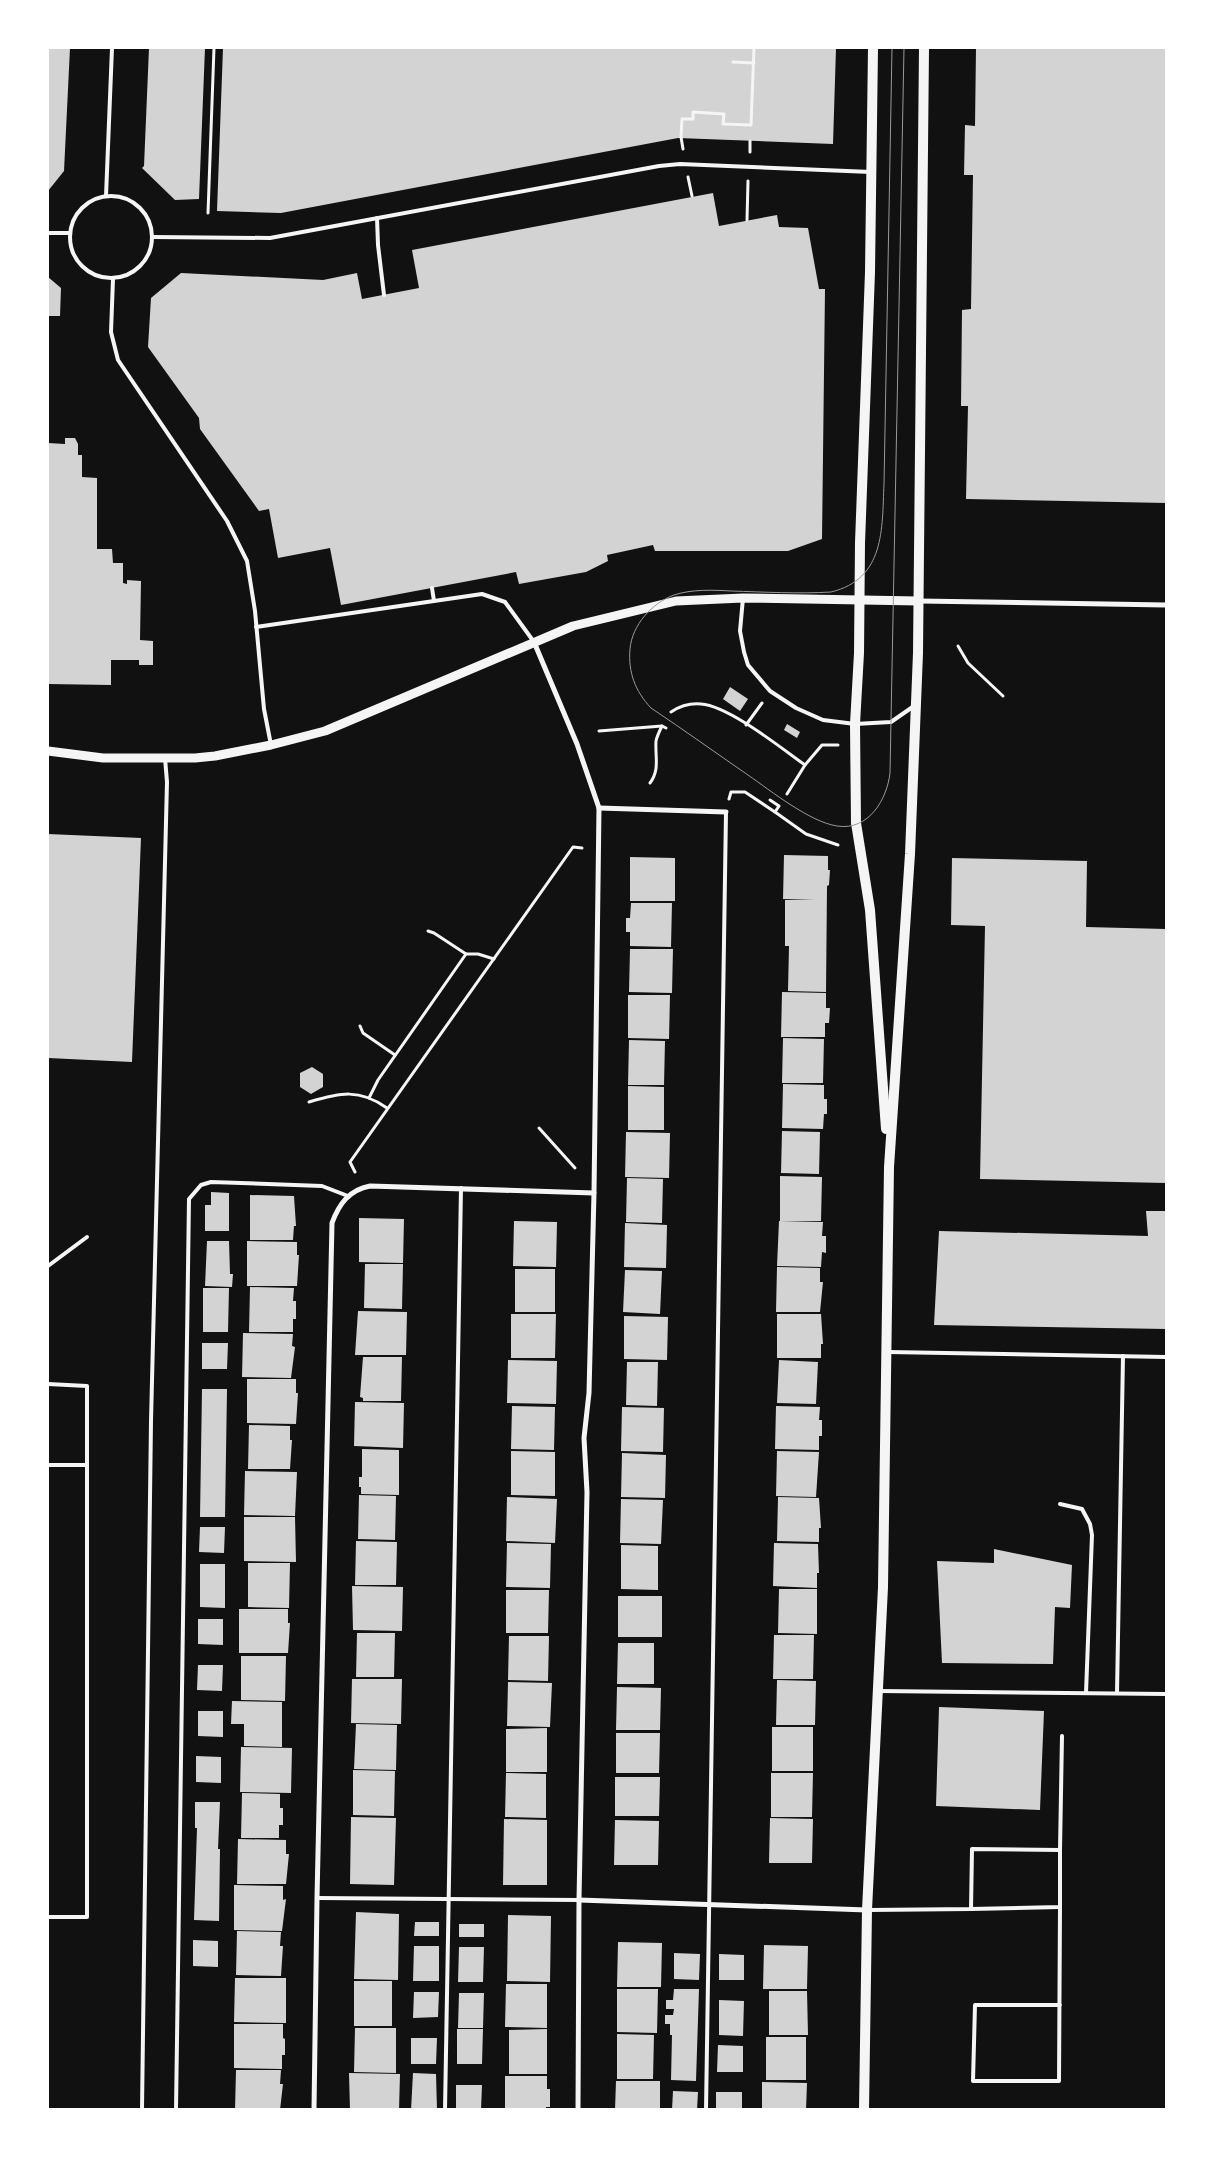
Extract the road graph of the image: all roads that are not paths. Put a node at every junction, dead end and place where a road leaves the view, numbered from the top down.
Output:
1 (112, 48) edge
2 (873, 48) edge
3 (924, 48) edge
4 (871, 172) junction
5 (106, 196) junction
6 (377, 218) junction
7 (48, 233) edge
8 (70, 233) junction
9 (153, 237) junction
10 (113, 278) junction
11 (384, 295) dead end
12 (432, 588) dead end
13 (743, 598) junction
14 (859, 600) junction
15 (434, 601) junction
16 (919, 601) junction
17 (1166, 605) edge
18 (256, 627) junction
19 (534, 642) junction
20 (916, 705) junction
21 (855, 724) junction
22 (271, 744) junction
23 (48, 751) edge
24 (165, 758) junction
25 (599, 808) junction
26 (726, 812) joint
27 (889, 1167) junction
28 (461, 1188) junction
29 (594, 1193) junction
30 (348, 1196) junction
31 (87, 1237) dead end
32 (48, 1266) edge
33 (886, 1352) junction
34 (1123, 1356) junction
35 (1166, 1357) edge
36 (48, 1384) edge
37 (48, 1465) edge
38 (87, 1465) junction
39 (1060, 1504) dead end
40 (878, 1691) junction
41 (1086, 1693) junction
42 (1118, 1693) junction
43 (1166, 1694) edge
44 (1062, 1736) dead end
45 (1060, 1850) junction
46 (316, 1898) junction
47 (448, 1899) junction
48 (579, 1900) junction
49 (709, 1905) junction
50 (1060, 1906) junction
51 (971, 1908) junction
52 (867, 1910) junction
53 (48, 1917) edge
54 (1060, 2005) junction
55 (142, 2110) edge
56 (176, 2110) edge
57 (314, 2110) edge
58 (445, 2110) edge
59 (578, 2110) edge
60 (706, 2110) edge
61 (864, 2110) edge

1 - 5 lane
2 - 4 main road
3 - 16 main road
4 - 6 lane
4 - 14 main road
5 - 8 lane
5 - 9 lane
6 - 9 lane
6 - 11 lane
7 - 8 lane
8 - 10 lane
9 - 10 lane
10 - 18 lane
12 - 15 lane
13 - 14 street
13 - 19 street
13 - 21 lane
14 - 16 street
14 - 21 main road
15 - 18 lane
15 - 19 lane
16 - 17 street
16 - 20 main road
18 - 22 lane
19 - 22 street
19 - 25 street
20 - 21 lane
20 - 27 main road
21 - 27 main road
22 - 24 street
23 - 24 street
24 - 55 lane
25 - 26 street
25 - 29 street
26 - 49 lane
27 - 33 main road
28 - 29 street
28 - 30 street
28 - 47 lane
29 - 48 street
30 - 46 street
30 - 56 lane
31 - 32 lane
33 - 34 lane
33 - 40 main road
34 - 35 lane
34 - 42 lane
36 - 38 lane
37 - 38 lane
38 - 53 lane
39 - 41 lane
40 - 41 lane
40 - 52 main road
41 - 42 lane
42 - 43 lane
44 - 45 lane
45 - 50 lane
45 - 51 lane
46 - 47 lane
46 - 57 street
47 - 48 lane
47 - 58 lane
48 - 49 street
48 - 59 street
49 - 52 street
49 - 60 lane
50 - 51 lane
50 - 54 lane
51 - 52 lane
52 - 61 main road
54 - 54 lane

